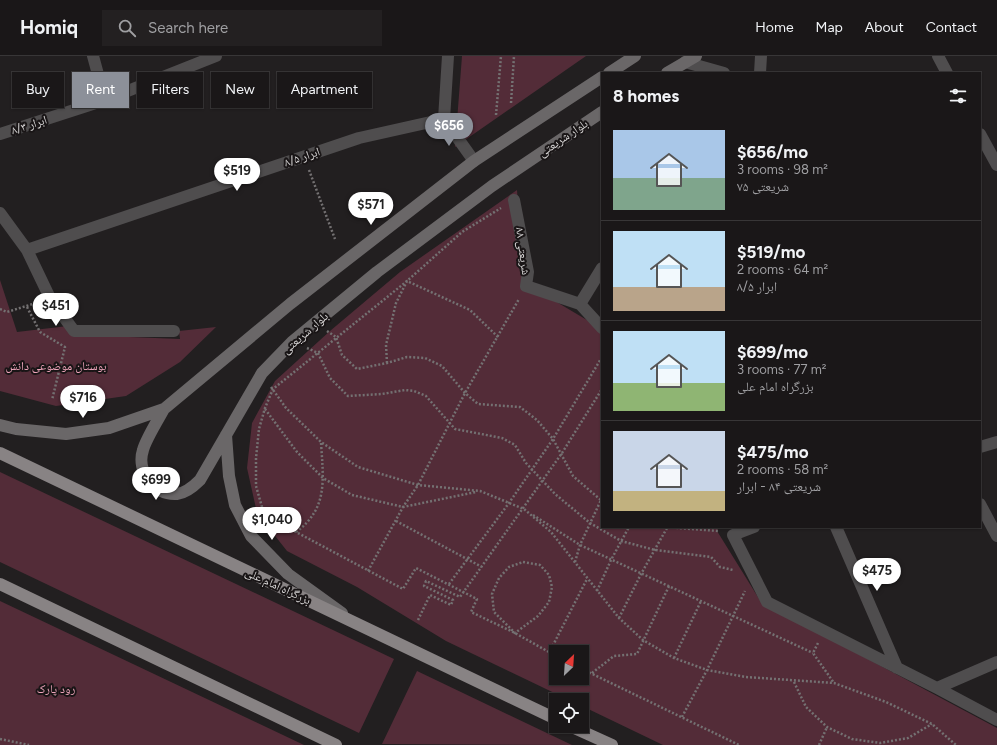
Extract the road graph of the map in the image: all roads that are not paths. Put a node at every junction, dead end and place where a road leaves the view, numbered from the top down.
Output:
1 (93, 56) edge
2 (216, 56) edge
3 (448, 56) edge
4 (635, 56) edge
5 (696, 56) edge
6 (761, 56) edge
7 (938, 56) edge
8 (685, 62) junction
9 (97, 72) edge
10 (611, 72) edge
11 (669, 72) edge
12 (720, 72) edge
13 (760, 72) edge
14 (946, 72) edge
15 (601, 78) edge
16 (129, 90) edge
17 (80, 108) edge
18 (601, 113) edge
19 (444, 119) junction
20 (0, 134) edge
21 (981, 136) edge
22 (474, 160) junction
23 (997, 166) edge
24 (514, 200) road end
25 (0, 213) edge
26 (27, 250) junction
27 (601, 270) edge
28 (580, 304) junction
29 (601, 327) edge
30 (174, 331) dead end
31 (164, 409) junction
32 (0, 425) edge
33 (226, 435) junction
34 (997, 442) edge
35 (981, 447) edge
36 (0, 453) edge
37 (981, 506) edge
38 (751, 528) edge
39 (836, 528) edge
40 (997, 536) edge
41 (0, 584) edge
42 (355, 622) junction
43 (997, 662) edge
44 (897, 668) junction
45 (936, 688) junction
46 (549, 716) edge
47 (997, 720) edge
48 (583, 733) edge
49 (585, 733) edge
50 (336, 745) edge
51 (604, 745) edge
52 (612, 745) edge

1 - 9 street
2 - 16 street, ابرار ۸/۳
3 - 19 street
4 - 10 main road
5 - 8 main road
6 - 13 street
7 - 14 street
8 - 11 main road
8 - 12 street
15 - 22 main road
17 - 20 street, ابرار ۸/۳
18 - 33 main road, بلوار شریعتی
19 - 22 street
19 - 26 street, ابرار ۸/۵
21 - 23 street
22 - 31 main road
24 - 28 street, شریعتی ۸۸
25 - 26 street
26 - 30 street
27 - 28 street
28 - 29 street, شریعتی ۸۸
31 - 32 main road
31 - 33 main road, بلوار شریعتی
33 - 42 main road
34 - 35 street
36 - 42 highway, بزرگراه امام علی
37 - 40 street
38 - 44 street
39 - 44 street
41 - 50 highway
42 - 46 highway, بزرگراه امام علی
43 - 45 street
44 - 45 street
45 - 47 street
48 - 51 highway
49 - 52 highway

